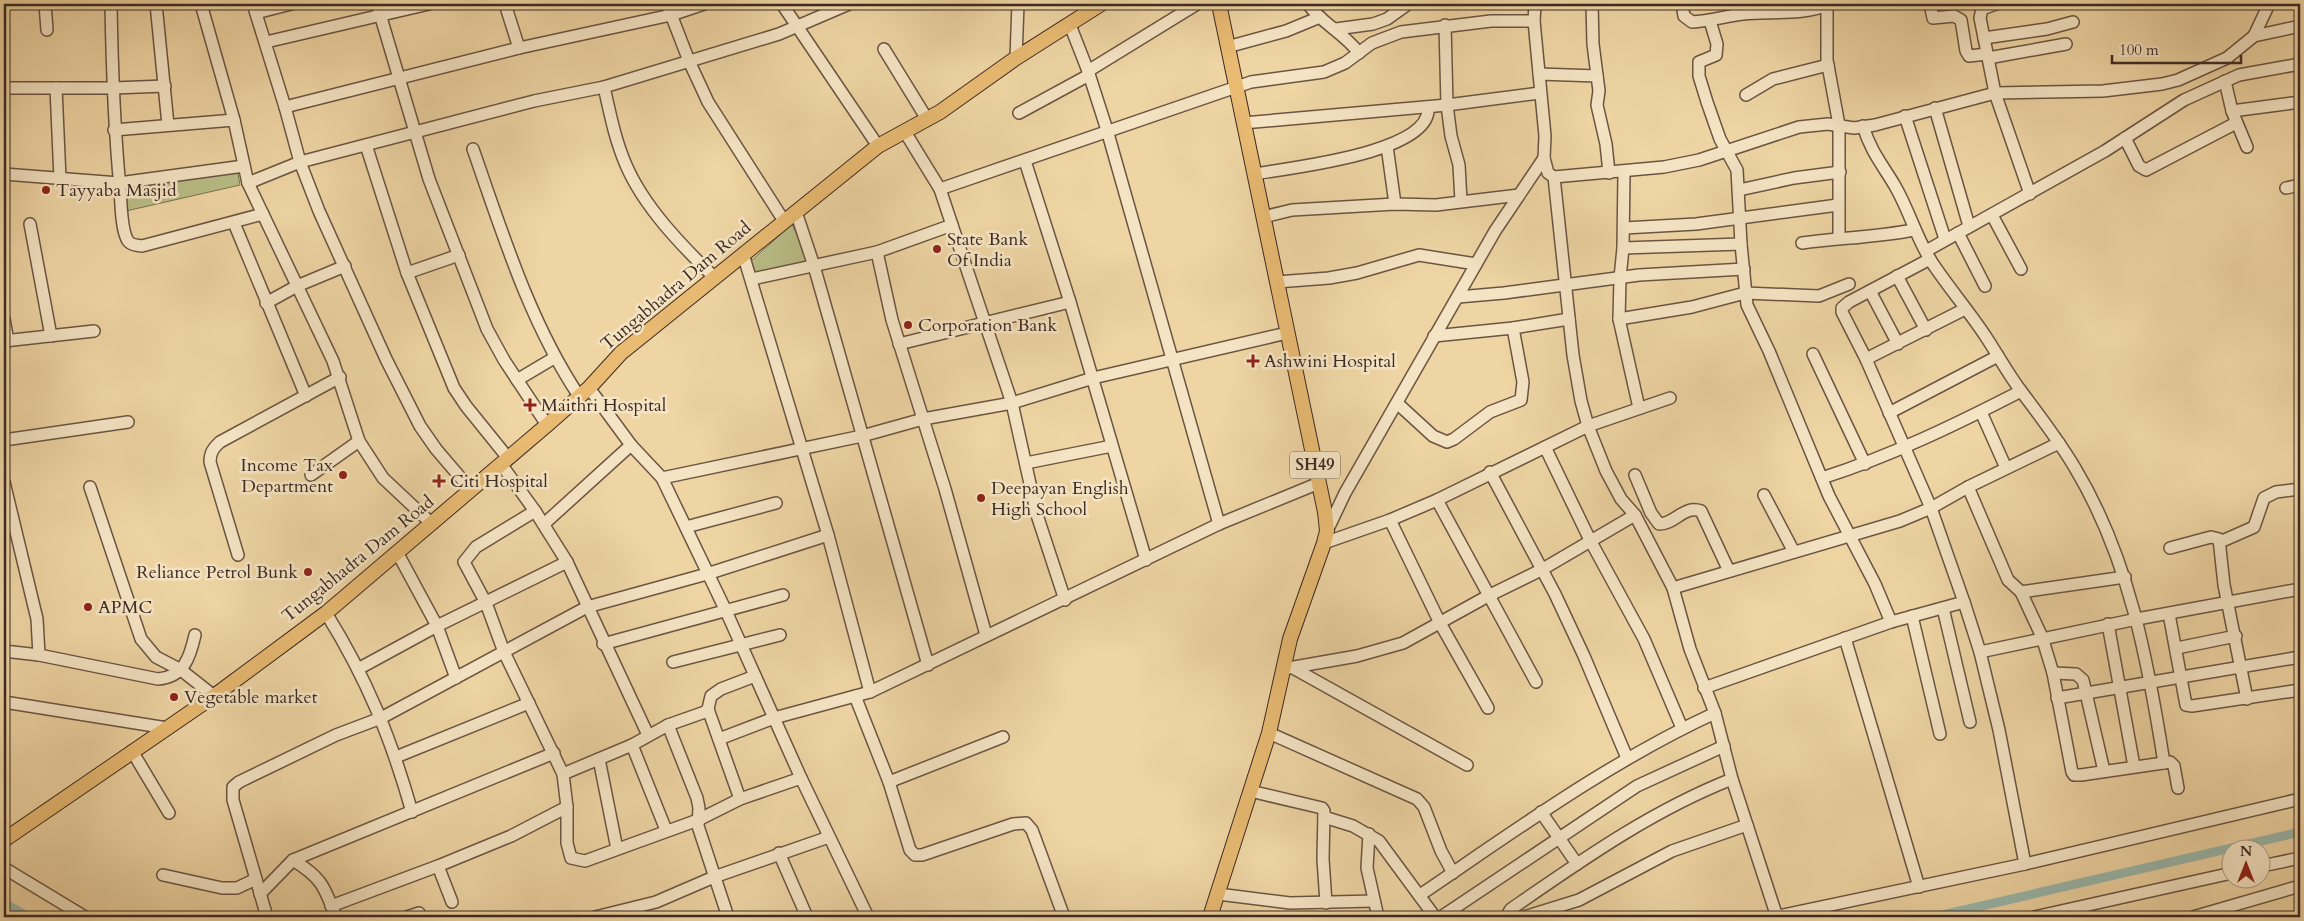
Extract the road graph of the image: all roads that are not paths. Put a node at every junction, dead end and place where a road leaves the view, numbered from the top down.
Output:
1 (45, 4) edge
2 (111, 4) edge
3 (156, 4) edge
4 (201, 4) edge
5 (291, 4) edge
6 (429, 4) edge
7 (505, 4) edge
8 (704, 4) edge
9 (782, 4) edge
10 (849, 4) edge
11 (1018, 4) edge
12 (1101, 4) edge
13 (1197, 4) edge
14 (1218, 4) edge
15 (1308, 4) edge
16 (1408, 4) edge
17 (1535, 4) edge
18 (1592, 4) edge
19 (1682, 4) edge
20 (1828, 4) edge
21 (1930, 4) edge
22 (1996, 4) edge
23 (2269, 4) edge
24 (254, 8) edge
25 (379, 9) edge
26 (669, 9) edge
27 (1320, 17) junction
28 (1534, 20) junction
29 (1710, 21) junction
30 (2073, 22) dead end
31 (1070, 25) junction
32 (1446, 25) junction
33 (799, 26) junction
34 (2300, 26) edge
35 (1336, 29) junction
36 (47, 30) dead end
37 (2254, 36) junction
38 (1984, 38) junction
39 (266, 42) junction
40 (2066, 44) dead end
41 (1227, 47) junction
42 (519, 48) junction
43 (884, 48) dead end
44 (1358, 52) junction
45 (1987, 56) junction
46 (1016, 58) junction
47 (689, 61) junction
48 (2300, 64) edge
49 (1828, 66) junction
50 (1089, 73) junction
51 (1539, 74) junction
52 (1598, 76) junction
53 (399, 79) junction
54 (2225, 81) junction
55 (165, 86) junction
56 (604, 87) junction
57 (1236, 87) junction
58 (4, 88) edge
59 (56, 88) junction
60 (112, 88) junction
61 (1540, 93) junction
62 (1995, 93) junction
63 (1746, 95) dead end
64 (2300, 102) edge
65 (1447, 105) junction
66 (285, 106) junction
67 (1428, 107) junction
68 (1935, 108) junction
69 (2232, 111) junction
70 (1019, 113) dead end
71 (1905, 116) junction
72 (927, 119) junction
73 (234, 120) junction
74 (1243, 123) junction
75 (2236, 123) junction
76 (168, 125) junction
77 (1839, 125) junction
78 (1863, 126) junction
79 (114, 130) junction
80 (1107, 130) junction
81 (904, 132) junction
82 (415, 133) junction
83 (2125, 138) junction
84 (366, 145) junction
85 (878, 146) junction
86 (1387, 146) junction
87 (2247, 147) dead end
88 (473, 149) dead end
89 (1726, 150) junction
90 (1544, 158) junction
91 (1025, 161) junction
92 (300, 162) junction
93 (244, 166) junction
94 (1624, 172) junction
95 (1840, 172) junction
96 (1609, 173) junction
97 (4, 174) edge
98 (1254, 174) junction
99 (1554, 177) junction
100 (60, 179) junction
101 (119, 183) junction
102 (248, 183) junction
103 (2300, 185) edge
104 (2286, 188) dead end
105 (940, 189) junction
106 (1738, 190) junction
107 (2030, 194) junction
108 (1519, 195) junction
109 (1461, 201) junction
110 (1395, 204) junction
111 (1838, 205) junction
112 (796, 212) junction
113 (263, 214) junction
114 (1992, 215) junction
115 (1263, 217) junction
116 (1739, 218) junction
117 (784, 221) junction
118 (234, 223) junction
119 (30, 224) dead end
120 (952, 225) junction
121 (1970, 226) junction
122 (1624, 228) junction
123 (1914, 230) junction
124 (1958, 233) junction
125 (1839, 238) junction
126 (1945, 239) junction
127 (1802, 243) dead end
128 (1741, 244) junction
129 (1623, 248) junction
130 (877, 252) junction
131 (742, 254) junction
132 (459, 255) junction
133 (1928, 255) junction
134 (1476, 264) junction
135 (345, 266) junction
136 (814, 266) junction
137 (1744, 269) junction
138 (2021, 269) dead end
139 (407, 273) junction
140 (1897, 276) junction
141 (714, 277) junction
142 (1620, 278) junction
143 (752, 279) junction
144 (1277, 282) junction
145 (1849, 284) dead end
146 (1566, 285) junction
147 (297, 286) junction
148 (1985, 286) dead end
149 (1870, 291) junction
150 (1745, 293) junction
151 (1458, 297) junction
152 (1070, 302) junction
153 (266, 303) junction
154 (1965, 309) junction
155 (4, 319) edge
156 (1619, 319) junction
157 (1569, 320) junction
158 (985, 323) junction
159 (1513, 328) junction
160 (1926, 330) junction
161 (94, 331) dead end
162 (1287, 333) junction
163 (50, 336) junction
164 (1434, 336) junction
165 (6, 341) edge
166 (899, 344) junction
167 (1898, 344) junction
168 (1813, 354) dead end
169 (1998, 356) junction
170 (554, 358) junction
171 (1174, 358) junction
172 (1866, 359) junction
173 (340, 377) junction
174 (1093, 378) junction
175 (517, 380) junction
176 (2021, 391) junction
177 (584, 392) junction
178 (306, 396) junction
179 (1670, 398) dead end
180 (1012, 403) junction
181 (1397, 403) junction
182 (1639, 408) junction
183 (1981, 412) junction
184 (1889, 413) junction
185 (923, 419) junction
186 (128, 422) dead end
187 (547, 425) junction
188 (1588, 426) junction
189 (862, 436) junction
190 (4, 440) edge
191 (359, 440) junction
192 (2059, 443) junction
193 (631, 445) junction
194 (1112, 446) junction
195 (1545, 447) junction
196 (802, 448) junction
197 (1904, 448) junction
198 (504, 461) junction
199 (1026, 463) junction
200 (1866, 464) junction
201 (2006, 468) junction
202 (1490, 472) junction
203 (311, 475) dead end
204 (1635, 476) dead end
205 (662, 478) junction
206 (1822, 478) junction
207 (4, 482) edge
208 (1318, 483) junction
209 (90, 487) dead end
210 (1968, 487) junction
211 (2300, 489) edge
212 (471, 490) junction
213 (1764, 495) dead end
214 (1437, 500) junction
215 (776, 503) dead end
216 (1931, 508) junction
217 (536, 511) junction
218 (1635, 515) junction
219 (1390, 520) junction
220 (432, 524) junction
221 (544, 524) junction
222 (1219, 524) junction
223 (686, 527) junction
224 (828, 535) junction
225 (1850, 536) junction
226 (1326, 537) junction
227 (1590, 540) junction
228 (2220, 542) junction
229 (2170, 548) dead end
230 (397, 552) junction
231 (1794, 552) junction
232 (238, 555) dead end
233 (1146, 560) junction
234 (567, 562) junction
235 (1541, 570) junction
236 (1729, 570) junction
237 (707, 574) junction
238 (2125, 577) junction
239 (1673, 588) junction
240 (2300, 588) edge
241 (2021, 592) junction
242 (783, 595) dead end
243 (1488, 596) junction
244 (1065, 600) junction
245 (1964, 602) junction
246 (486, 603) junction
247 (2228, 603) junction
248 (587, 608) junction
249 (1943, 608) junction
250 (726, 611) junction
251 (326, 613) junction
252 (2168, 614) junction
253 (1912, 616) junction
254 (2137, 619) junction
255 (1891, 622) junction
256 (1440, 623) junction
257 (2108, 624) junction
258 (438, 626) junction
259 (195, 635) dead end
260 (780, 635) dead end
261 (986, 635) junction
262 (2236, 636) junction
263 (1845, 638) junction
264 (2042, 638) junction
265 (603, 644) junction
266 (740, 646) junction
267 (2177, 648) junction
268 (4, 651) edge
269 (504, 652) junction
270 (1980, 652) junction
271 (39, 655) junction
272 (2300, 657) edge
273 (673, 662) dead end
274 (928, 665) junction
275 (1288, 668) junction
276 (2242, 668) junction
277 (358, 669) junction
278 (181, 670) junction
279 (2053, 673) junction
280 (755, 676) junction
281 (2180, 677) junction
282 (456, 678) junction
283 (2150, 681) junction
284 (1536, 682) dead end
285 (2120, 686) junction
286 (1704, 688) junction
287 (2300, 690) edge
288 (870, 692) junction
289 (2087, 693) junction
290 (214, 696) junction
291 (855, 696) junction
292 (2057, 698) junction
293 (2247, 699) junction
294 (4, 702) edge
295 (528, 703) junction
296 (1488, 708) dead end
297 (708, 709) junction
298 (1715, 713) junction
299 (381, 718) junction
300 (774, 718) junction
301 (1970, 722) dead end
302 (668, 725) junction
303 (167, 728) junction
304 (1682, 728) junction
305 (1269, 733) junction
306 (1940, 734) dead end
307 (648, 735) junction
308 (1003, 737) dead end
309 (719, 739) junction
310 (632, 745) junction
311 (1724, 746) junction
312 (132, 751) junction
313 (554, 753) junction
314 (396, 757) junction
315 (1627, 758) junction
316 (599, 759) junction
317 (2164, 763) junction
318 (1467, 765) dead end
319 (2134, 766) junction
320 (2104, 771) junction
321 (563, 774) junction
322 (800, 778) junction
323 (1732, 779) junction
324 (889, 782) junction
325 (2178, 788) dead end
326 (1250, 791) junction
327 (740, 799) junction
328 (2300, 799) edge
329 (567, 807) junction
330 (412, 812) junction
331 (1541, 812) junction
332 (169, 813) dead end
333 (1324, 817) junction
334 (698, 820) junction
335 (1747, 825) junction
336 (666, 830) junction
337 (1369, 834) junction
338 (829, 837) junction
339 (1559, 838) junction
340 (4, 840) edge
341 (617, 849) junction
342 (779, 853) junction
343 (2300, 858) edge
344 (293, 860) junction
345 (1577, 864) junction
346 (2025, 864) junction
347 (2272, 864) edge
348 (438, 866) junction
349 (4, 868) edge
350 (1453, 873) junction
351 (164, 875) dead end
352 (2222, 875) edge
353 (714, 877) junction
354 (256, 879) junction
355 (1920, 886) junction
356 (2300, 886) edge
357 (260, 894) junction
358 (1218, 894) junction
359 (1420, 895) junction
360 (1374, 901) junction
361 (452, 902) dead end
362 (1326, 902) junction
363 (331, 906) junction
364 (419, 912) dead end
365 (631, 913) edge
366 (84, 917) edge
367 (267, 917) edge
368 (336, 917) edge
369 (406, 917) edge
370 (595, 917) edge
371 (728, 917) edge
372 (807, 917) edge
373 (868, 917) edge
374 (1064, 917) edge
375 (1210, 917) edge
376 (1378, 917) edge
377 (1435, 917) edge
378 (1440, 917) edge
379 (1506, 917) edge
380 (1524, 917) edge
381 (1776, 917) edge
382 (2034, 917) edge
383 (2193, 917) edge

1 - 36 street
2 - 60 street
3 - 55 street
4 - 73 street
5 - 24 street
6 - 25 street
7 - 42 street
8 - 26 street
9 - 33 street
10 - 33 street
11 - 46 street
12 - 31 main road, Tungabhadra Dam Road
13 - 50 street
14 - 41 main road, SH49
15 - 27 street
16 - 35 street
17 - 28 street
18 - 52 street
19 - 29 street
20 - 29 street
20 - 49 street
21 - 45 street
22 - 38 street
23 - 37 street
24 - 39 street
25 - 39 street
25 - 53 street
26 - 42 street
26 - 47 street
27 - 35 street
27 - 41 street
28 - 32 street
28 - 51 street
29 - 89 street
30 - 38 street
31 - 46 main road, Tungabhadra Dam Road
31 - 50 street
32 - 44 street
32 - 65 street
33 - 47 street
33 - 85 street
34 - 37 street
35 - 44 street
37 - 62 street
38 - 45 street
39 - 66 street
40 - 45 street
41 - 57 main road, SH49
42 - 53 street
43 - 72 street
44 - 57 street
45 - 62 street
46 - 72 main road, Tungabhadra Dam Road
47 - 56 street
47 - 117 street
48 - 54 street
49 - 63 street
49 - 77 street
50 - 70 street
50 - 80 street
51 - 52 street
51 - 61 street
52 - 96 street
53 - 66 street
53 - 82 street
54 - 69 street
54 - 83 street
55 - 60 street
55 - 76 street
56 - 82 street
56 - 141 street
57 - 74 main road, SH49
57 - 80 street
58 - 59 street
59 - 60 street
59 - 100 street
60 - 79 street
61 - 65 street
61 - 90 street
62 - 68 street
62 - 107 street
64 - 69 street
65 - 67 street
65 - 109 street
66 - 92 street
67 - 74 street
67 - 86 street
68 - 71 street
68 - 121 street
69 - 75 street
71 - 78 street
71 - 126 street
72 - 81 main road, Tungabhadra Dam Road
73 - 76 street
73 - 93 street
74 - 98 main road, SH49
75 - 83 street
75 - 87 street
76 - 79 street
77 - 78 street
77 - 89 street
77 - 95 street
78 - 123 street
79 - 101 street
80 - 91 street
80 - 171 street
81 - 85 main road, Tungabhadra Dam Road
81 - 105 street
82 - 84 street
82 - 132 street
83 - 107 street
84 - 92 street
84 - 139 street
85 - 112 main road, Tungabhadra Dam Road
86 - 98 street
86 - 110 street
88 - 170 street
89 - 94 street
89 - 106 street
90 - 99 street
90 - 108 street
91 - 105 street
91 - 152 street
92 - 102 street
92 - 135 street
93 - 101 street
93 - 102 street
94 - 96 street
94 - 122 street
95 - 106 street
95 - 111 street
96 - 99 street
97 - 100 street
98 - 115 main road, SH49
99 - 146 street
100 - 101 street
101 - 118 street
102 - 113 street
103 - 104 street
105 - 120 street
106 - 116 street
107 - 114 street
108 - 109 street
108 - 134 street
109 - 110 street
110 - 115 street
111 - 116 street
111 - 125 street
112 - 117 main road, Tungabhadra Dam Road
112 - 136 street
113 - 118 street
113 - 147 street
114 - 121 street
114 - 138 street
115 - 144 main road, SH49
116 - 122 street
116 - 128 street
117 - 131 main road, Tungabhadra Dam Road
118 - 153 street
119 - 163 street
120 - 130 street
120 - 158 street
121 - 124 street
122 - 129 street
123 - 125 street
123 - 133 street
124 - 126 street
124 - 148 street
125 - 127 street
126 - 133 street
128 - 129 street
128 - 137 street
129 - 142 street
130 - 136 street
130 - 166 street
131 - 141 main road, Tungabhadra Dam Road
131 - 143 street
132 - 139 street
132 - 175 street
133 - 140 street
133 - 154 street
134 - 144 street
134 - 151 street
135 - 147 street
135 - 212 street
136 - 143 street
136 - 189 street
137 - 142 street
137 - 150 street
139 - 198 street
140 - 149 street
140 - 160 street
141 - 177 main road, Tungabhadra Dam Road
142 - 146 street
142 - 156 street
143 - 196 street
144 - 162 main road, SH49
145 - 150 street
146 - 151 street
146 - 157 street
147 - 153 street
147 - 173 street
149 - 167 street
149 - 172 street
150 - 156 street
150 - 206 street
151 - 164 street
152 - 158 street
152 - 174 street
153 - 178 street
154 - 160 street
154 - 169 street
155 - 165 street
156 - 182 street
157 - 159 street
157 - 188 street
158 - 166 street
158 - 180 street
159 - 164 street
159 - 181 street
160 - 167 street
161 - 163 street
162 - 171 street
162 - 208 main road, SH49
163 - 165 street
164 - 181 street
166 - 185 street
167 - 172 street
168 - 200 street
169 - 176 street
169 - 184 street
170 - 175 street
170 - 177 street
171 - 174 street
171 - 222 street
172 - 184 street
173 - 178 street
173 - 191 street
174 - 180 street
174 - 194 street
175 - 187 street
176 - 183 street
176 - 192 street
177 - 187 main road, Tungabhadra Dam Road
177 - 193 street
178 - 232 street
179 - 182 street
180 - 185 street
180 - 199 street
181 - 226 street
182 - 188 street
183 - 197 street
183 - 201 street
184 - 197 street
185 - 189 street
185 - 261 street
186 - 190 street
187 - 198 main road, Tungabhadra Dam Road
188 - 195 street
188 - 218 street
189 - 196 street
189 - 274 street
191 - 203 street
191 - 220 street
192 - 201 street
192 - 238 street
193 - 205 street
193 - 221 street
194 - 199 street
194 - 233 street
195 - 202 street
195 - 227 street
196 - 205 street
196 - 224 street
197 - 200 street
197 - 216 street
198 - 212 main road, Tungabhadra Dam Road
198 - 217 street
199 - 244 street
200 - 206 street
201 - 210 street
202 - 214 street
202 - 235 street
204 - 236 street
205 - 223 street
206 - 225 street
207 - 271 street
208 - 222 street
208 - 226 main road, SH49
209 - 278 street
210 - 216 street
210 - 241 street
211 - 228 street
212 - 220 main road, Tungabhadra Dam Road
213 - 231 street
214 - 219 street
214 - 243 street
215 - 223 street
216 - 225 street
216 - 245 street
217 - 221 street
217 - 246 street
218 - 227 street
218 - 239 street
219 - 226 street
219 - 256 street
220 - 230 main road, Tungabhadra Dam Road
221 - 234 street
222 - 233 street
223 - 237 street
224 - 237 street
224 - 288 street
225 - 231 street
225 - 255 street
226 - 275 main road
227 - 235 street
227 - 304 street
228 - 229 street
228 - 247 street
230 - 251 main road, Tungabhadra Dam Road
230 - 258 street
231 - 236 street
233 - 244 street
234 - 246 street
234 - 248 street
235 - 243 street
235 - 315 street
236 - 239 street
237 - 248 street
237 - 250 street
238 - 241 street
238 - 254 street
239 - 286 street
240 - 247 street
241 - 264 street
242 - 250 street
243 - 256 street
243 - 284 street
244 - 261 street
245 - 249 street
245 - 270 street
246 - 258 street
246 - 269 street
247 - 252 street
247 - 262 street
248 - 265 street
248 - 269 street
249 - 253 street
249 - 301 street
250 - 265 street
250 - 266 street
251 - 277 street
251 - 290 main road, Tungabhadra Dam Road
252 - 254 street
252 - 267 street
253 - 255 street
253 - 306 street
254 - 257 street
254 - 283 street
255 - 263 street
256 - 275 street
256 - 296 street
257 - 264 street
257 - 285 street
258 - 277 street
258 - 282 street
259 - 278 street
260 - 266 street
261 - 274 street
262 - 267 street
262 - 276 street
263 - 286 street
263 - 355 street
264 - 270 street
264 - 279 street
265 - 307 street
266 - 273 street
266 - 280 street
267 - 281 street
268 - 271 street
269 - 282 street
269 - 295 street
270 - 346 street
271 - 278 street
272 - 276 street
274 - 288 street
275 - 305 main road
275 - 318 street
276 - 281 street
276 - 293 street
277 - 299 street
278 - 290 street
279 - 289 street
279 - 292 street
280 - 297 street
280 - 300 street
281 - 283 street
281 - 293 street
282 - 299 street
283 - 285 street
283 - 317 street
285 - 289 street
285 - 319 street
286 - 298 street
287 - 293 street
288 - 291 street
289 - 292 street
289 - 320 street
290 - 303 main road, Tungabhadra Dam Road
291 - 300 street
291 - 324 street
292 - 320 street
294 - 303 street
295 - 313 street
295 - 314 street
297 - 302 street
297 - 309 street
298 - 304 street
298 - 311 street
299 - 314 street
299 - 354 street
300 - 309 street
300 - 322 street
302 - 307 street
302 - 334 street
303 - 312 main road, Tungabhadra Dam Road
304 - 315 street
305 - 326 main road
305 - 350 street
307 - 310 street
308 - 324 street
309 - 327 street
310 - 316 street
310 - 336 street
311 - 323 street
311 - 339 street
312 - 332 street
312 - 340 main road, Tungabhadra Dam Road
313 - 321 street
313 - 330 street
314 - 330 street
315 - 331 street
316 - 321 street
316 - 341 street
317 - 319 street
317 - 325 street
319 - 320 street
321 - 329 street
322 - 327 street
322 - 338 street
323 - 335 street
323 - 345 street
324 - 374 street
326 - 333 street
326 - 358 main road
327 - 334 street
328 - 346 street
329 - 341 street
329 - 348 street
330 - 344 street
331 - 339 street
331 - 350 street
333 - 337 street
333 - 362 street
334 - 336 street
334 - 353 street
335 - 380 street
335 - 381 street
336 - 341 street
337 - 359 street
337 - 360 street
338 - 342 street
338 - 373 street
339 - 345 street
339 - 378 street
342 - 353 street
342 - 372 street
343 - 347 street
344 - 357 street
344 - 363 street
345 - 379 street
346 - 355 street
348 - 361 street
348 - 363 street
349 - 366 street
350 - 359 street
351 - 354 street
352 - 382 street
353 - 365 street
353 - 371 street
354 - 357 street
355 - 381 street
356 - 383 street
357 - 367 street
358 - 362 street
358 - 375 main road
359 - 377 street
360 - 362 street
360 - 376 street
363 - 368 street
364 - 369 street
365 - 370 street

